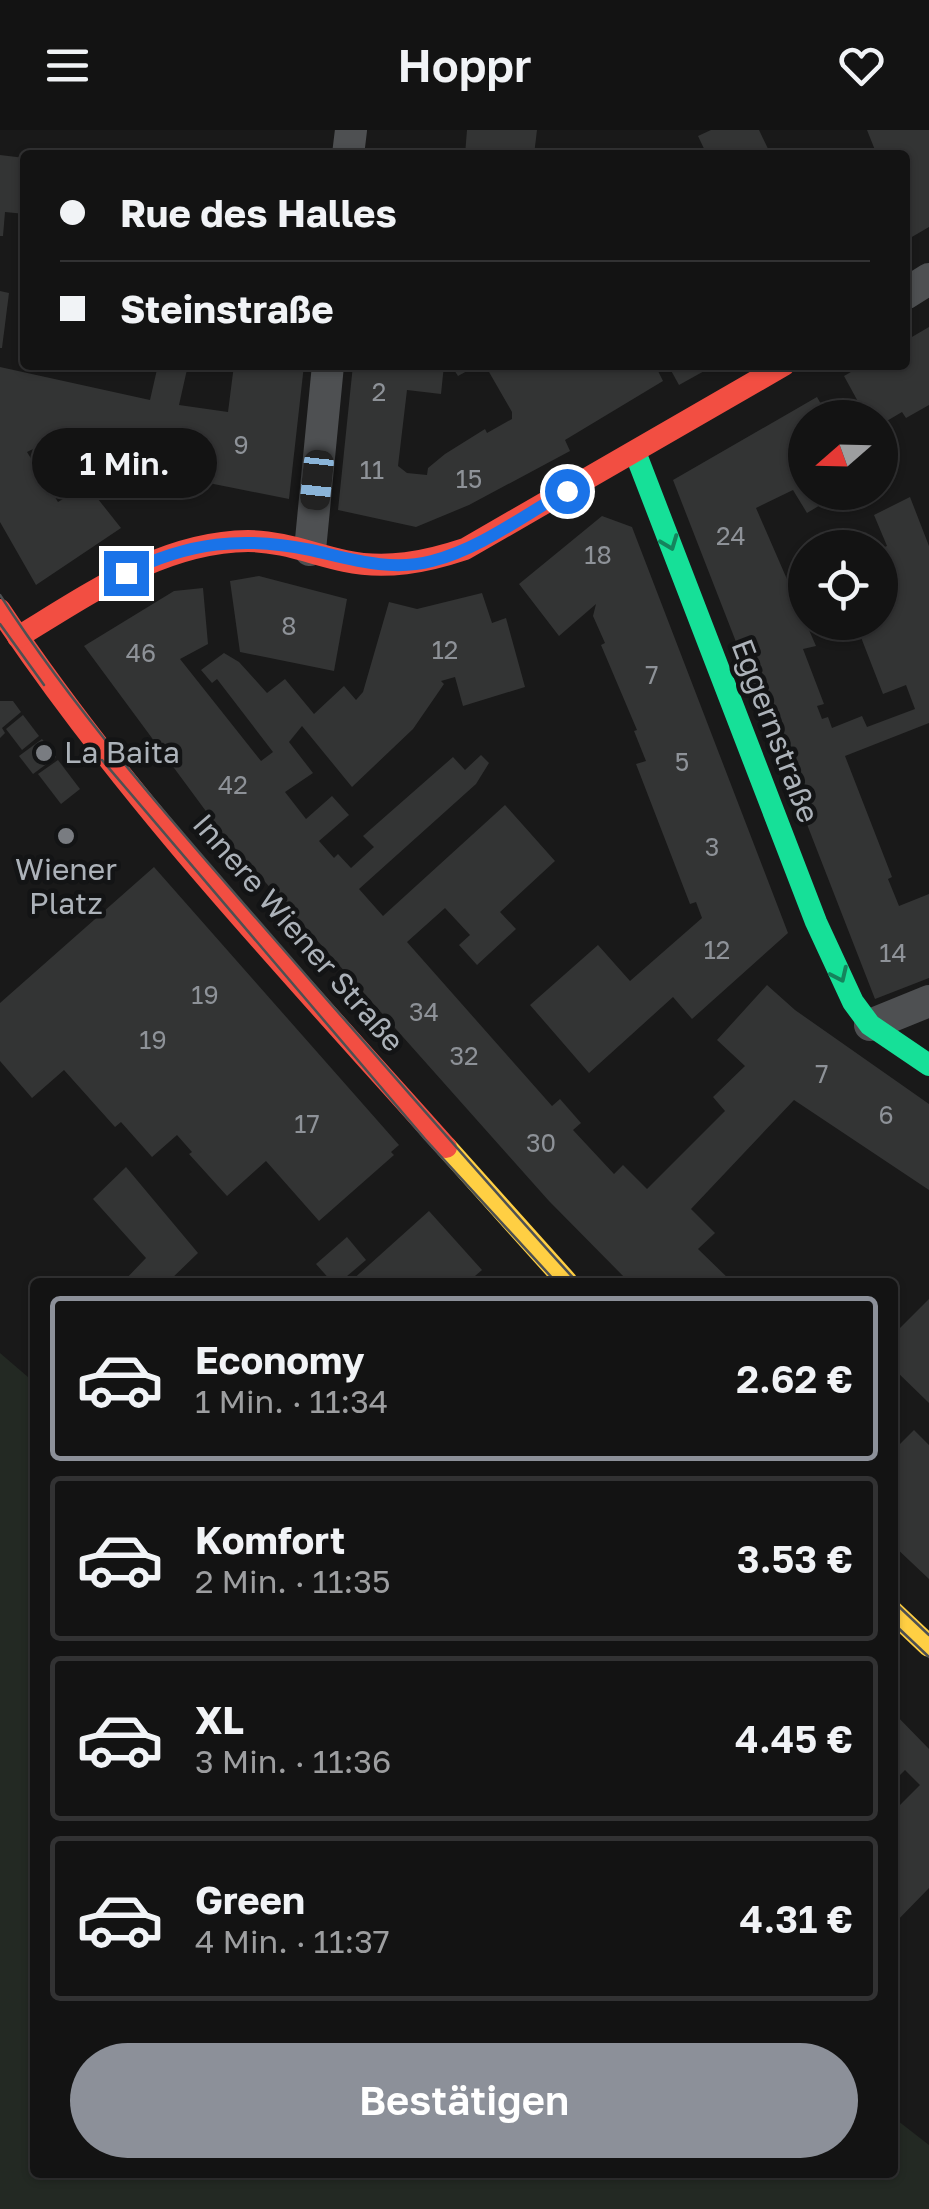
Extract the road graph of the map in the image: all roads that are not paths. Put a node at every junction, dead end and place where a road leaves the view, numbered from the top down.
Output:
1 (328, 370) edge
2 (775, 370) edge
3 (636, 452) junction
4 (310, 550) junction
5 (0, 610) edge
6 (18, 638) junction
7 (929, 1001) edge
8 (870, 1024) junction
9 (929, 1065) edge
10 (563, 1278) edge
11 (898, 1616) edge
12 (929, 1646) edge

1 - 4 street
2 - 3 street
3 - 4 street
3 -> 8 street, Eggernstraße
4 - 6 street
5 - 6 street, Innere Wiener Straße
6 - 10 street, Innere Wiener Straße
7 - 8 street
8 - 9 street
11 - 12 street

